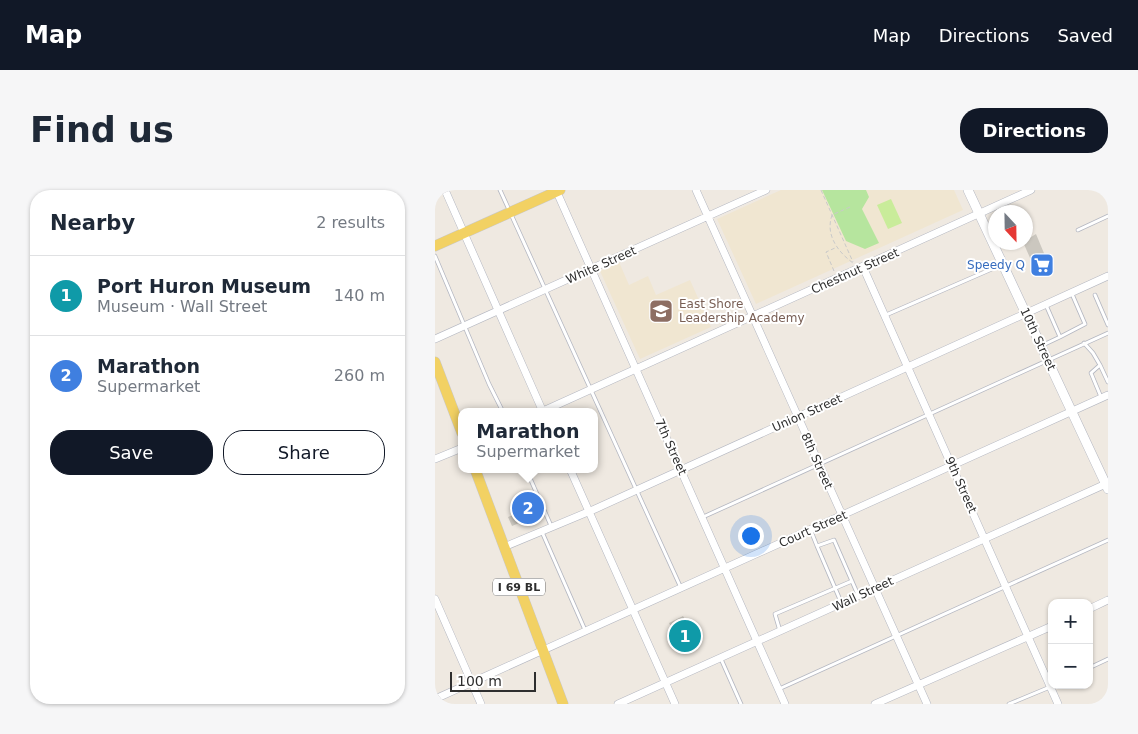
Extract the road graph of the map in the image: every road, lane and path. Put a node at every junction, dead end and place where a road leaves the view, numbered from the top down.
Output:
1 (445, 190) edge
2 (500, 190) edge
3 (557, 190) edge
4 (696, 190) edge
5 (766, 190) edge
6 (821, 190) edge
7 (968, 190) edge
8 (1031, 190) edge
9 (850, 207) dead end
10 (510, 212) junction
11 (979, 213) junction
12 (832, 215) junction
13 (708, 216) junction
14 (1108, 216) edge
15 (1078, 230) dead end
16 (464, 233) junction
17 (435, 246) edge
18 (836, 247) junction
19 (435, 256) edge
20 (1003, 264) junction
21 (863, 267) junction
22 (592, 269) junction
23 (835, 272) dead end
24 (1108, 276) edge
25 (545, 290) junction
26 (1071, 293) junction
27 (1095, 295) dead end
28 (1046, 304) junction
29 (498, 311) junction
30 (1026, 314) junction
31 (885, 316) junction
32 (753, 317) junction
33 (1108, 325) edge
34 (466, 326) junction
35 (1108, 333) edge
36 (1060, 337) junction
37 (435, 339) edge
38 (1083, 343) junction
39 (1041, 346) junction
40 (1048, 361) junction
41 (435, 362) edge
42 (1100, 365) junction
43 (908, 368) junction
44 (636, 369) junction
45 (1108, 382) edge
46 (590, 390) junction
47 (1104, 396) edge
48 (501, 408) edge
49 (541, 408) edge
50 (552, 408) edge
51 (1073, 412) junction
52 (929, 415) junction
53 (798, 418) junction
54 (458, 422) edge
55 (458, 450) edge
56 (435, 460) edge
57 (819, 464) junction
58 (953, 466) junction
59 (681, 470) junction
60 (476, 473) edge
61 (527, 473) edge
62 (572, 473) edge
63 (1107, 485) edge
64 (636, 490) junction
65 (589, 511) junction
66 (842, 516) junction
67 (703, 517) junction
68 (552, 528) junction
69 (811, 530) junction
70 (543, 532) junction
71 (985, 539) junction
72 (1108, 540) edge
73 (817, 546) junction
74 (504, 547) junction
75 (725, 568) junction
76 (851, 581) junction
77 (1006, 586) junction
78 (681, 588) junction
79 (835, 588) junction
80 (875, 588) junction
81 (858, 596) junction
82 (435, 599) edge
83 (1108, 600) edge
84 (842, 604) junction
85 (1093, 607) edge
86 (633, 610) junction
87 (1048, 628) edge
88 (585, 630) junction
89 (780, 631) junction
90 (1029, 636) junction
91 (897, 637) junction
92 (758, 641) junction
93 (542, 649) junction
94 (720, 658) junction
95 (1108, 659) edge
96 (1093, 666) edge
97 (1048, 677) edge
98 (472, 683) junction
99 (665, 683) junction
100 (918, 685) junction
101 (1048, 688) edge
102 (779, 689) junction
103 (1053, 689) edge
104 (435, 699) edge
105 (481, 704) edge
106 (563, 704) edge
107 (618, 704) edge
108 (675, 704) edge
109 (741, 704) edge
110 (785, 704) edge
111 (875, 704) edge
112 (927, 704) edge
113 (1009, 704) edge
114 (1059, 704) edge

1 - 16 street
2 - 10 lane
3 - 10 main road
3 - 22 street, 7th Street
4 - 13 street, 8th Street
5 - 13 street, White Street
6 - 12 path
7 - 11 street, 10th Street
8 - 11 street, Chestnut Street
9 - 12 path
10 - 16 main road
10 - 25 lane
11 - 20 street, 10th Street
11 - 21 street, Chestnut Street
12 - 18 path
12 - 18 path
13 - 22 street, White Street
13 - 32 street, 8th Street
14 - 15 lane
16 - 17 main road
16 - 29 street
18 - 23 path
19 - 34 lane
20 - 30 street, 10th Street
20 - 31 lane
21 - 31 street, 9th Street
21 - 32 street, Chestnut Street
22 - 25 street, White Street
22 - 44 street, 7th Street
24 - 26 street, Union Street
25 - 29 street, White Street
25 - 46 lane
26 - 28 street, Union Street
26 - 36 lane
27 - 33 lane
28 - 30 street, Union Street
28 - 36 lane
29 - 34 street, White Street
29 - 49 street
30 - 39 street, 10th Street
30 - 43 street, Union Street
31 - 43 street, 9th Street
32 - 44 street, Chestnut Street
32 - 53 street, 8th Street
34 - 37 street, White Street
34 - 48 lane
35 - 38 lane
36 - 39 lane
38 - 40 lane
38 - 42 lane
39 - 40 street, 10th Street
40 - 51 street, 10th Street
40 - 52 lane
41 - 54 main road
42 - 45 lane
42 - 47 lane
43 - 52 street, 9th Street
43 - 53 street, Union Street
44 - 46 street, Chestnut Street
44 - 59 street, 7th Street
46 - 50 street, Chestnut Street
46 - 64 lane
47 - 51 street, Court Street
51 - 58 street, Court Street
51 - 63 street, 10th Street
52 - 57 lane
52 - 58 street, 9th Street
53 - 57 street, 8th Street
53 - 59 street, Union Street
55 - 56 street
57 - 66 street, 8th Street
57 - 67 lane
58 - 66 street, Court Street
58 - 71 street, 9th Street
59 - 64 street, Union Street
59 - 67 street, 7th Street
60 - 74 main road, I 69 BL
61 - 68 lane
62 - 65 street
63 - 71 street, Wall Street
64 - 65 street, Union Street
64 - 78 lane
65 - 68 street, Union Street
65 - 86 street
66 - 69 street, Court Street
66 - 80 street, 8th Street
67 - 75 street, 7th Street
68 - 70 street, Union Street
69 - 73 lane
69 - 75 street, Court Street
70 - 74 street, Union Street
70 - 88 lane
71 - 77 street, 9th Street
71 - 80 street, Wall Street
72 - 77 lane
73 - 76 lane
73 - 79 lane
74 - 93 main road, I 69 BL
75 - 78 street, Court Street
75 - 92 street, 7th Street
76 - 79 lane
76 - 81 lane
77 - 90 street, 9th Street
77 - 91 lane
78 - 86 street, Court Street
79 - 84 lane
79 - 89 lane
80 - 81 street, Wall Street
80 - 91 street, 8th Street
81 - 84 street, Wall Street
82 - 98 street
83 - 85 street
84 - 89 street, Wall Street
86 - 88 street, Court Street
86 - 99 street
87 - 90 street
88 - 93 street, Court Street
89 - 92 street, Wall Street
90 - 97 street, 9th Street
90 - 100 street
91 - 100 street, 8th Street
91 - 102 lane
92 - 94 street, Wall Street
92 - 102 street, 7th Street
93 - 98 street, Court Street
93 - 106 main road, I 69 BL
94 - 99 street, Wall Street
94 - 109 lane
95 - 96 lane
98 - 104 street, Court Street
98 - 105 street
99 - 107 street, Wall Street
99 - 108 street
100 - 111 street
100 - 112 street, 8th Street
101 - 113 lane
102 - 110 street, 7th Street
103 - 114 street, 9th Street

